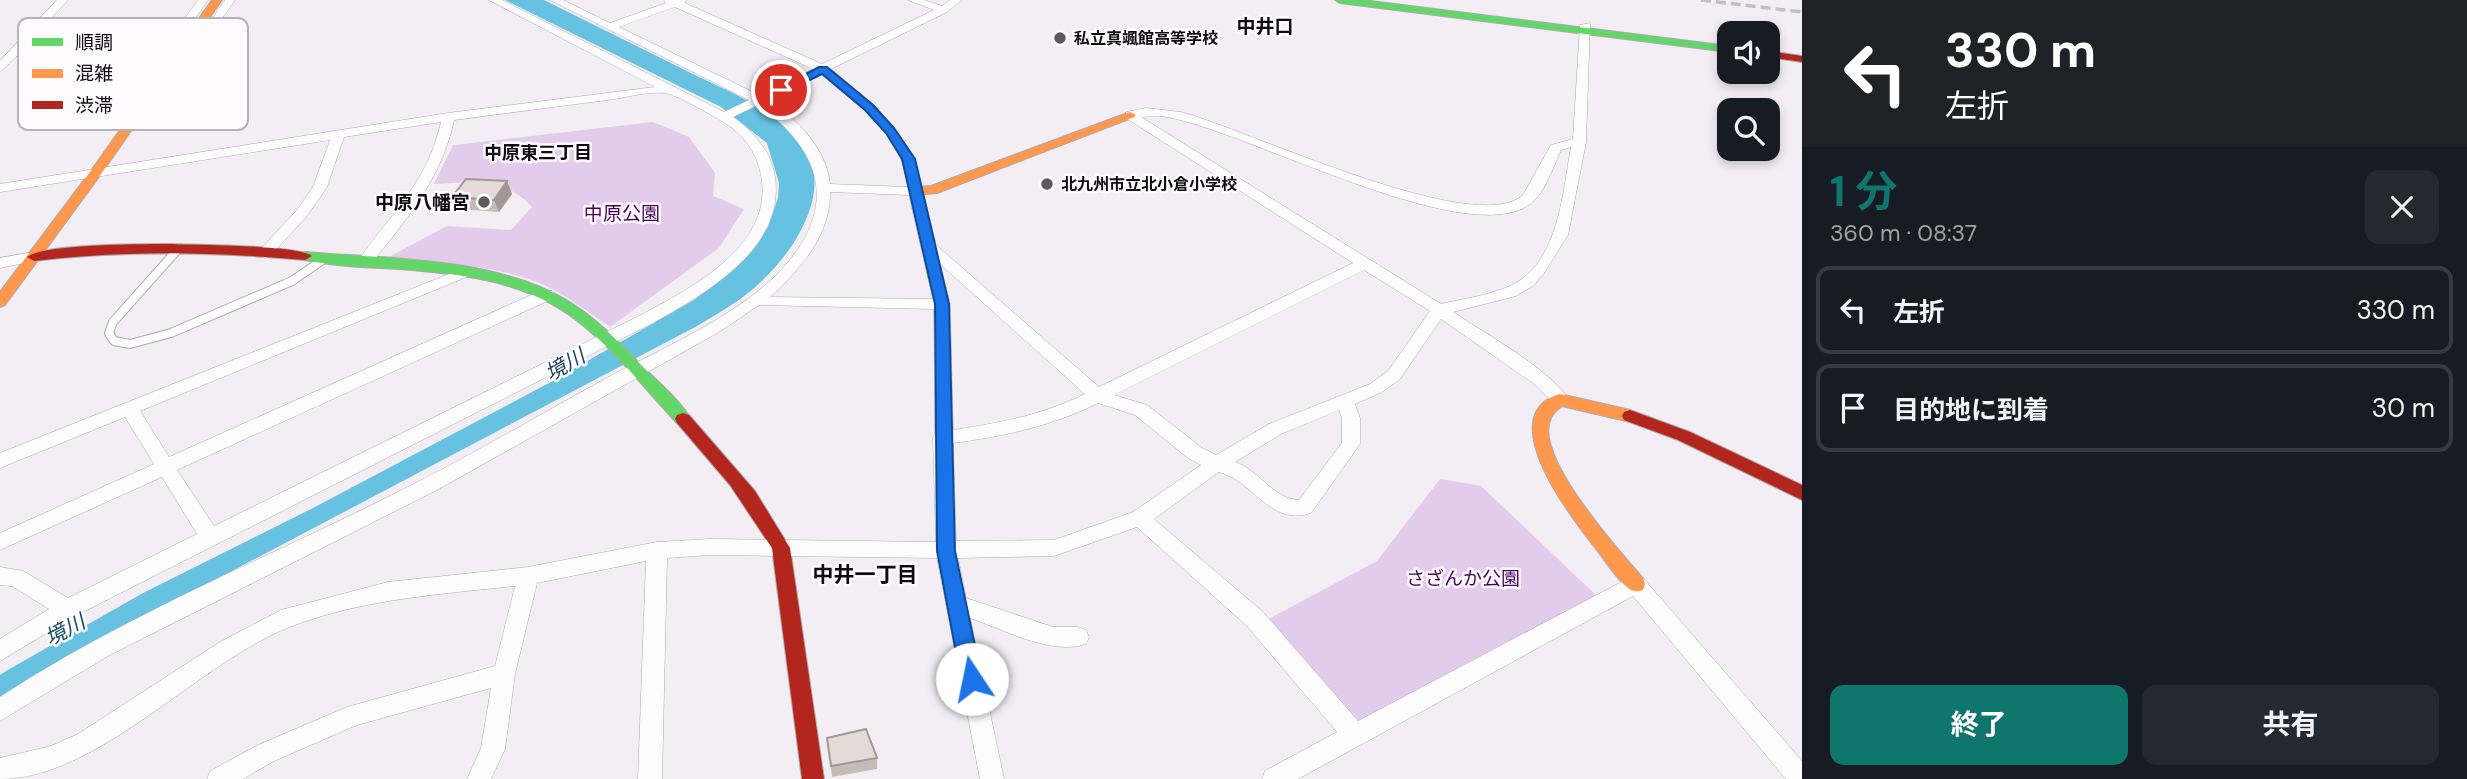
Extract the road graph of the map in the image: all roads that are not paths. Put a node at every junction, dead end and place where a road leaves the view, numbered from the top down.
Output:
1 (62, 0) edge
2 (203, 0) edge
3 (217, 0) edge
4 (230, 0) edge
5 (494, 0) edge
6 (555, 0) edge
7 (913, 0) edge
8 (957, 0) edge
9 (1340, 0) edge
10 (1391, 0) edge
11 (676, 1) edge
12 (943, 10) junction
13 (46, 18) edge
14 (193, 18) edge
15 (202, 18) edge
16 (218, 18) edge
17 (612, 26) junction
18 (1586, 28) junction
19 (1717, 42) edge
20 (1717, 48) edge
21 (1780, 49) edge
22 (18, 50) edge
23 (1802, 52) edge
24 (1780, 56) edge
25 (1802, 59) edge
26 (2, 63) edge
27 (823, 69) junction
28 (666, 89) junction
29 (757, 101) junction
30 (1130, 115) junction
31 (726, 116) junction
32 (448, 117) junction
33 (126, 130) edge
34 (339, 134) junction
35 (1579, 142) junction
36 (97, 171) junction
37 (0, 188) edge
38 (824, 188) junction
39 (915, 191) junction
40 (180, 247) junction
41 (931, 248) junction
42 (265, 253) junction
43 (34, 257) junction
44 (326, 259) junction
45 (365, 262) junction
46 (0, 263) edge
47 (1365, 263) junction
48 (464, 273) junction
49 (545, 295) junction
50 (754, 299) junction
51 (0, 302) edge
52 (942, 304) junction
53 (1439, 310) junction
54 (605, 341) junction
55 (633, 368) junction
56 (1098, 396) junction
57 (1560, 400) junction
58 (1345, 402) junction
59 (129, 409) junction
60 (942, 438) junction
61 (0, 461) edge
62 (1216, 464) junction
63 (166, 468) junction
64 (1802, 493) edge
65 (1140, 517) junction
66 (211, 538) junction
67 (0, 542) edge
68 (780, 548) junction
69 (657, 550) junction
70 (946, 551) junction
71 (0, 576) edge
72 (528, 576) junction
73 (1636, 584) junction
74 (957, 604) junction
75 (67, 609) junction
76 (1078, 636) dead end
77 (0, 651) edge
78 (504, 674) junction
79 (0, 710) edge
80 (1356, 737) junction
81 (0, 770) edge
82 (219, 779) edge
83 (479, 779) edge
84 (650, 779) edge
85 (813, 779) edge
86 (992, 779) edge
87 (1274, 779) edge
88 (1802, 779) edge

1 - 13 street
2 - 14 street
3 - 15 street
4 - 16 street
5 - 28 street
6 - 17 street
7 - 12 street
8 - 12 street
9 - 18 street
10 - 18 street
11 - 17 street
11 - 27 street
12 - 27 street
17 - 29 street
18 - 19 street
18 - 20 street
18 - 35 street
21 - 23 street
22 - 26 street
24 - 25 street
27 - 29 street
27 - 39 street
28 - 31 street
28 - 32 street
29 - 31 street
29 - 38 street
30 - 35 street
30 - 39 street
30 - 47 street
31 - 54 street
32 - 34 street
32 - 45 street
33 - 36 street
34 - 36 street
34 - 42 street
35 - 53 street
36 - 37 street
36 - 43 street
38 - 39 street
38 - 50 street
39 - 41 street
40 - 42 street
40 - 43 street
40 - 44 lane
41 - 52 street
41 - 56 street
42 - 44 street
43 - 46 street
43 - 51 street
44 - 45 street
45 - 48 street
47 - 53 street
47 - 56 street
48 - 49 street
48 - 59 street
49 - 54 street
49 - 63 street
50 - 52 street
50 - 55 street
52 - 60 street
53 - 57 street
53 - 58 street
54 - 55 street
54 - 66 street
55 - 68 street
55 - 79 street
56 - 60 street
56 - 62 street
57 - 64 street
57 - 73 street
58 - 62 street
58 - 62 street
59 - 61 street
59 - 63 street
60 - 70 street
62 - 65 street
63 - 66 street
63 - 67 street
65 - 70 street
65 - 80 street
66 - 75 street
68 - 69 street
68 - 70 street
68 - 85 street
69 - 72 street
69 - 84 street
70 - 74 street
71 - 75 street
72 - 78 street
72 - 81 street
73 - 80 street
73 - 88 street
74 - 76 street
74 - 86 street
75 - 77 street
78 - 82 street
78 - 83 street
80 - 87 street

